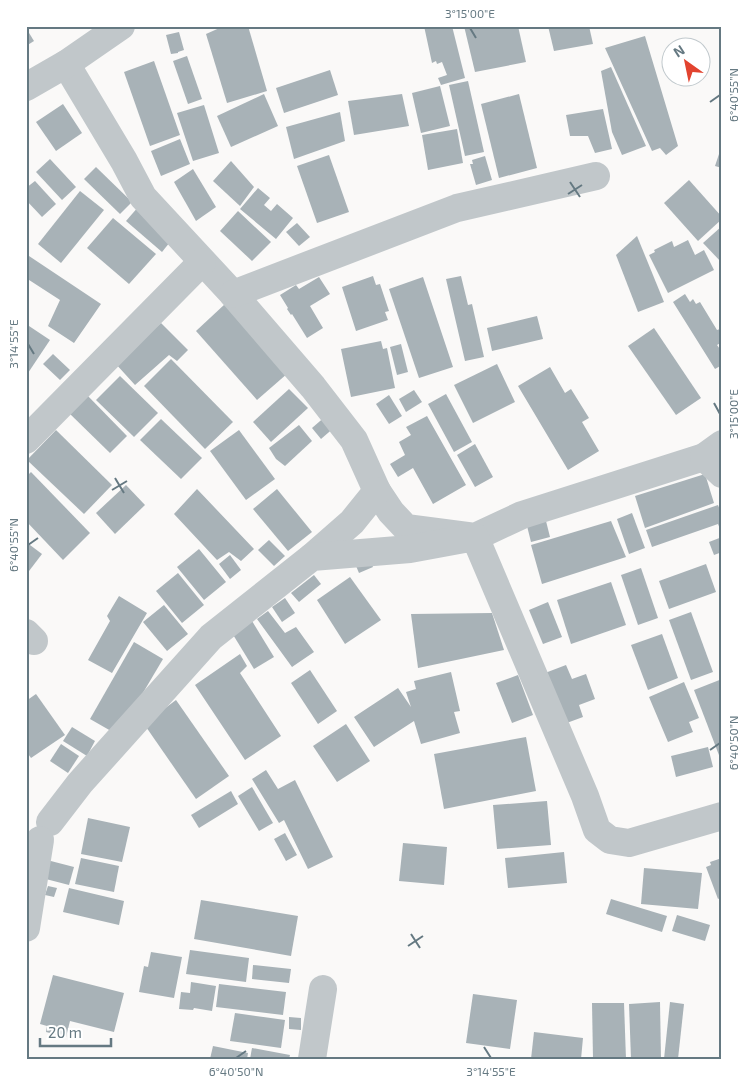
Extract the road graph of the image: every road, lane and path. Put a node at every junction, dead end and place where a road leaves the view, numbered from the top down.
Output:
1 (122, 26) edge
2 (66, 64) junction
3 (26, 87) edge
4 (596, 176) dead end
5 (202, 262) junction
6 (234, 294) junction
7 (26, 440) edge
8 (716, 458) edge
9 (376, 491) junction
10 (475, 537) junction
11 (312, 557) junction
12 (722, 816) edge
13 (26, 928) edge
14 (323, 989) dead end
15 (312, 1059) edge

1 - 2 street
2 - 3 street
2 - 5 street
4 - 6 street
5 - 6 street
5 - 7 street
6 - 9 street
8 - 10 street
9 - 10 street
9 - 11 street
10 - 11 street
10 - 12 street
11 - 13 street
14 - 15 street

